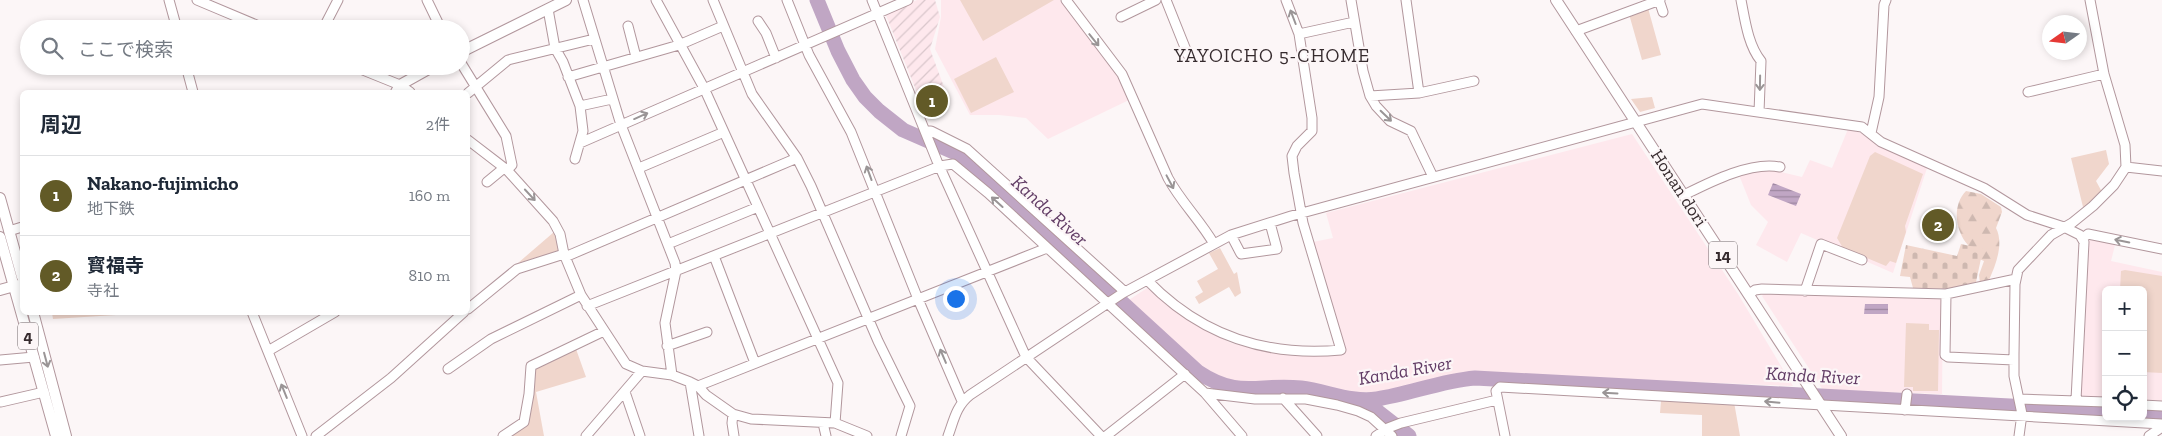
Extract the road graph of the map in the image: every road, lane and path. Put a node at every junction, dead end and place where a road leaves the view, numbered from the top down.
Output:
1 (169, 0) edge
2 (197, 0) edge
3 (338, 0) edge
4 (427, 0) edge
5 (583, 0) edge
6 (656, 0) edge
7 (713, 0) edge
8 (787, 0) edge
9 (872, 0) edge
10 (908, 0) edge
11 (1066, 0) edge
12 (1156, 0) edge
13 (1166, 0) edge
14 (1286, 0) edge
15 (1406, 0) edge
16 (1556, 0) edge
17 (1741, 0) edge
18 (1886, 0) edge
19 (2090, 0) edge
20 (561, 1) edge
21 (1657, 1) edge
22 (1352, 2) edge
23 (548, 9) junction
24 (877, 12) junction
25 (1662, 12) dead end
26 (1121, 17) dead end
27 (174, 20) edge
28 (245, 20) edge
29 (328, 20) edge
30 (437, 20) edge
31 (758, 21) dead end
32 (1354, 22) junction
33 (628, 26) dead end
34 (723, 26) junction
35 (1576, 30) junction
36 (1299, 34) junction
37 (594, 39) junction
38 (805, 44) junction
39 (679, 45) junction
40 (470, 48) edge
41 (555, 48) junction
42 (1188, 55) dead end
43 (636, 57) junction
44 (776, 58) junction
45 (602, 67) junction
46 (742, 73) junction
47 (2104, 74) junction
48 (188, 75) edge
49 (371, 75) edge
50 (420, 75) edge
51 (469, 75) edge
52 (568, 77) junction
53 (1474, 81) dead end
54 (476, 85) junction
55 (704, 88) junction
56 (398, 89) edge
57 (192, 90) edge
58 (470, 91) edge
59 (1419, 92) junction
60 (2028, 92) dead end
61 (1370, 96) junction
62 (612, 99) junction
63 (580, 106) junction
64 (1760, 112) junction
65 (1636, 122) junction
66 (621, 126) junction
67 (724, 132) junction
68 (925, 132) junction
69 (1871, 133) junction
70 (470, 142) edge
71 (580, 143) junction
72 (797, 158) junction
73 (575, 159) dead end
74 (940, 166) junction
75 (1780, 167) dead end
76 (2126, 167) junction
77 (639, 168) junction
78 (505, 169) junction
79 (2162, 171) edge
80 (1433, 178) junction
81 (746, 180) junction
82 (487, 182) dead end
83 (875, 192) junction
84 (1684, 195) junction
85 (0, 198) edge
86 (758, 207) junction
87 (822, 213) junction
88 (1301, 213) junction
89 (658, 218) junction
90 (1270, 223) junction
91 (20, 228) edge
92 (2064, 228) junction
93 (5, 234) edge
94 (770, 234) junction
95 (1231, 235) junction
96 (2082, 238) junction
97 (668, 244) junction
98 (1214, 244) junction
99 (1047, 248) junction
100 (2162, 249) edge
101 (564, 256) junction
102 (714, 256) junction
103 (1862, 260) dead end
104 (676, 271) junction
105 (20, 272) edge
106 (986, 272) junction
107 (2016, 279) junction
108 (1147, 280) junction
109 (18, 285) edge
110 (0, 290) edge
111 (1805, 291) junction
112 (1124, 293) junction
113 (1749, 294) junction
114 (1946, 294) junction
115 (581, 295) junction
116 (918, 299) junction
117 (1108, 302) junction
118 (587, 306) junction
119 (470, 307) edge
120 (25, 315) edge
121 (34, 315) edge
122 (253, 315) edge
123 (330, 315) edge
124 (461, 315) edge
125 (868, 318) junction
126 (604, 332) junction
127 (707, 332) dead end
128 (818, 338) junction
129 (667, 346) junction
130 (268, 351) junction
131 (34, 357) junction
132 (1026, 357) junction
133 (0, 360) edge
134 (2014, 360) junction
135 (755, 363) junction
136 (448, 369) dead end
137 (642, 372) junction
138 (1185, 374) junction
139 (672, 375) junction
140 (694, 384) junction
141 (44, 392) junction
142 (624, 392) junction
143 (1205, 393) junction
144 (1907, 394) dead end
145 (1283, 398) junction
146 (1497, 400) junction
147 (2019, 400) junction
148 (2076, 400) junction
149 (962, 401) junction
150 (1, 402) edge
151 (2102, 402) edge
152 (1820, 404) junction
153 (2147, 404) edge
154 (2162, 406) edge
155 (1905, 408) junction
156 (733, 414) junction
157 (2022, 415) junction
158 (823, 423) junction
159 (835, 424) junction
160 (2162, 426) edge
161 (1388, 431) edge
162 (56, 436) edge
163 (66, 436) edge
164 (302, 436) edge
165 (316, 436) edge
166 (503, 436) edge
167 (586, 436) edge
168 (640, 436) edge
169 (699, 436) edge
170 (734, 436) edge
171 (826, 436) edge
172 (866, 436) edge
173 (901, 436) edge
174 (948, 436) edge
175 (1101, 436) edge
176 (1106, 436) edge
177 (1242, 436) edge
178 (1317, 436) edge
179 (1376, 436) edge
180 (1505, 436) edge
181 (1841, 436) edge
182 (2019, 436) edge
183 (2149, 436) edge

1 - 27 street
2 - 28 street
3 - 29 street
4 - 30 street
5 - 37 street
6 - 39 street
7 - 34 street
8 - 38 street
9 - 24 street
10 - 24 street
11 -> 98 street
12 - 26 street
13 - 42 street
36 -> 14 street
15 - 59 street
16 - 35 main road, Honan dori / 14
17 -> 64 street
18 - 69 street
19 - 47 street
20 - 23 main road
21 - 25 street
21 - 35 street
22 - 32 street
23 - 40 main road
23 - 41 street
24 - 38 street
24 - 68 street
31 - 44 street
32 - 36 street
32 - 61 street
33 - 43 street
34 - 39 street
34 - 46 street
35 - 65 main road, Honan dori / 14
36 - 88 street
37 - 41 street
37 - 45 street
38 - 44 street
83 -> 38 street
39 - 43 street
39 - 55 street
41 - 52 street
41 - 54 street
43 - 45 street
44 - 46 street
45 - 52 street
45 - 62 street
46 - 55 street
46 - 72 street
47 - 60 street
47 - 76 street
48 - 57 street
49 - 56 street
50 - 56 main road
51 - 54 street
52 - 63 street
53 - 59 street
54 - 58 street
54 - 78 street
66 -> 55 street
55 - 67 street
59 - 61 street
61 -> 80 street
62 - 63 street
62 - 66 street
63 - 71 street
64 - 65 street
64 - 69 street
65 - 80 street
65 - 84 main road, Honan dori / 14
66 - 71 street
66 - 77 street
67 - 77 street
67 - 81 street
68 - 74 street
68 - 112 street
69 - 92 street
70 - 78 street
71 - 73 street
72 - 81 street
72 - 87 street
74 - 83 street
99 -> 74 street
74 - 106 street
75 - 84 street
76 - 79 street
76 - 92 street
77 - 89 street
78 - 82 street
78 -> 101 street
80 - 88 street
81 - 86 street
81 - 89 street
83 - 87 street
83 - 116 street
84 - 113 main road, Honan dori / 14
85 - 93 main road, 4
86 - 94 street
86 - 97 street
87 - 94 street
87 - 125 street
88 - 90 street
88 - 108 street
89 - 97 street
89 - 101 street
90 - 95 street
90 - 95 street
91 - 93 street
92 - 96 street
92 - 107 street
93 - 105 main road, 4
93 - 109 main road, 4
94 - 102 street
94 - 128 street
95 - 98 street
100 -> 96 street
96 - 148 street
97 - 104 street
98 - 108 street
99 - 106 street
99 - 117 street
101 - 115 street
101 - 119 street
102 - 104 street
102 - 135 street
103 - 111 street
104 - 118 street
104 - 129 street
106 - 116 street
106 - 132 street
107 - 114 street
107 - 134 street
108 - 112 street
109 - 110 main road
111 - 113 street
111 - 114 street
112 - 117 street
113 - 152 main road, Honan dori / 14
114 - 134 street
115 - 118 street
115 - 136 street
116 - 125 street
149 -> 116 street
117 - 132 street
117 - 138 street
118 - 126 street
120 - 131 main road, 4
121 -> 163 main road, 4
122 - 130 street
123 - 130 street
124 - 165 street
125 - 128 street
125 - 173 street
126 - 137 street
126 - 166 street
127 - 129 street
128 - 135 street
128 - 159 street
129 - 139 street
164 -> 130 street
131 - 133 street
131 - 141 main road, 4
132 - 149 street
132 - 175 street
134 - 147 street
135 - 140 street
137 - 139 street
137 - 142 street
138 - 143 street
138 - 176 street
139 - 140 street
140 - 156 street
140 - 169 street
141 - 150 street
141 - 162 main road, 4
142 - 167 street
142 - 168 street
143 - 145 street
143 - 177 street
144 - 155 street
145 - 161 street
145 - 178 street
152 -> 146 street
146 - 161 street
146 - 180 street
147 - 148 street
147 - 157 street
148 - 151 street
149 - 174 street
152 - 155 street
152 - 181 main road, 14
153 - 154 street
155 - 157 street
156 - 158 street
156 - 170 street
157 - 160 street
157 - 182 street
158 - 159 street
158 - 171 street
159 - 172 street
160 - 183 street
161 - 179 street

